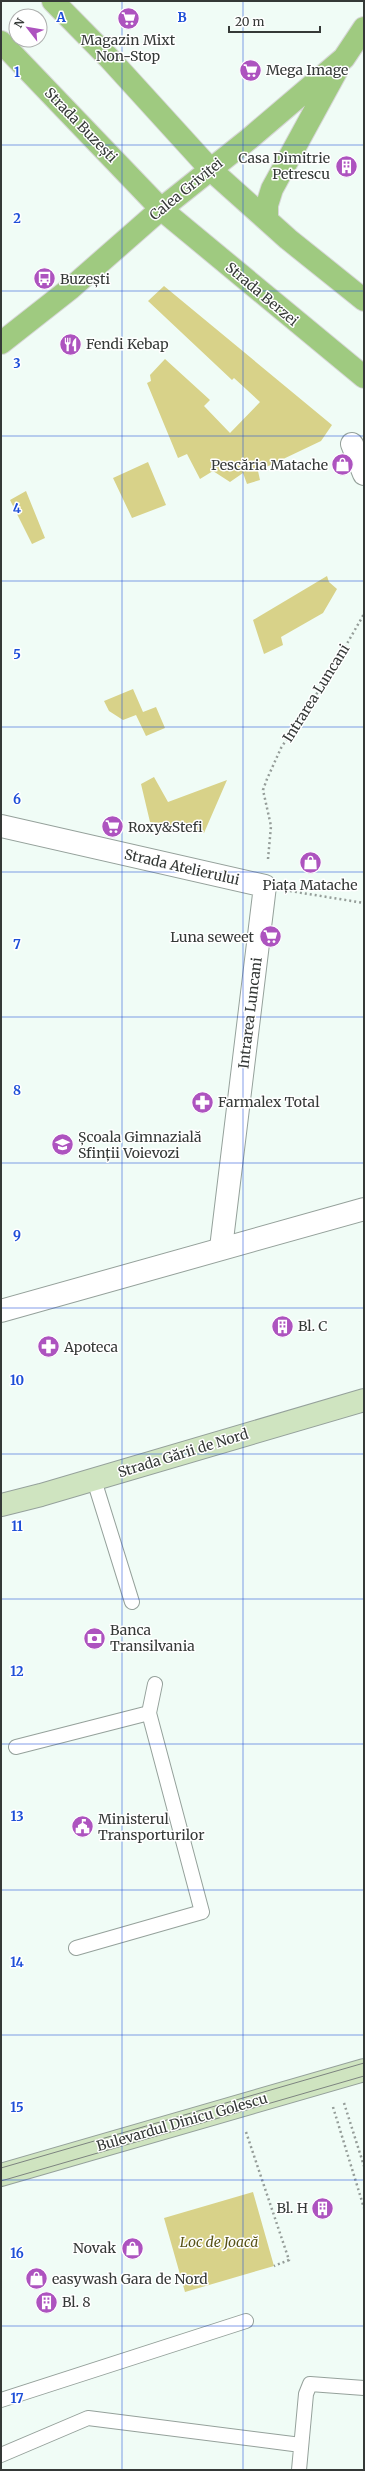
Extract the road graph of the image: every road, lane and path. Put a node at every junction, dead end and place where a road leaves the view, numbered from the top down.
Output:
1 (53, 1) edge
2 (364, 28) edge
3 (1, 42) edge
4 (344, 58) junction
5 (212, 170) junction
6 (161, 209) junction
7 (267, 220) junction
8 (364, 300) edge
9 (1, 343) edge
10 (364, 377) edge
11 (352, 444) dead end
12 (364, 474) edge
13 (364, 614) edge
14 (1, 826) edge
15 (265, 886) junction
16 (364, 903) edge
17 (364, 1208) edge
18 (221, 1248) junction
19 (1, 1311) edge
20 (364, 1400) edge
21 (94, 1480) junction
22 (1, 1505) edge
23 (132, 1602) dead end
24 (155, 1684) dead end
25 (148, 1713) junction
26 (16, 1747) dead end
27 (76, 1948) dead end
28 (364, 2070) edge
29 (330, 2080) junction
30 (253, 2154) dead end
31 (364, 2166) edge
32 (1, 2175) edge
33 (364, 2208) edge
34 (274, 2266) dead end
35 (246, 2321) dead end
36 (364, 2388) edge
37 (1, 2400) edge
38 (302, 2445) junction
39 (1, 2455) edge
40 (299, 2470) edge

1 - 5 main road
2 - 4 main road, Calea Griviței
3 - 6 main road, Strada Buzești
4 - 5 main road, Calea Griviței
4 - 7 main road
5 - 6 main road, Calea Griviței
5 - 7 main road
6 - 9 main road, Calea Griviței
6 - 10 main road, Strada Berzei
7 - 8 main road
11 - 12 street
13 - 15 path, Intrarea Luncani
14 - 15 street, Strada Atelierului
15 - 16 path
15 - 18 street, Intrarea Luncani
17 - 18 street
18 - 19 street
20 - 21 street, Strada Gării de Nord
21 - 22 street, Strada Gării de Nord
21 - 23 lane
24 - 25 lane
25 - 26 lane
25 - 27 lane
28 - 29 street, Bulevardul Dinicu Golescu
29 - 31 path
29 - 32 street, Bulevardul Dinicu Golescu
29 - 33 path
30 - 34 path
35 - 37 lane
36 - 38 lane
38 - 39 lane
38 - 40 lane

